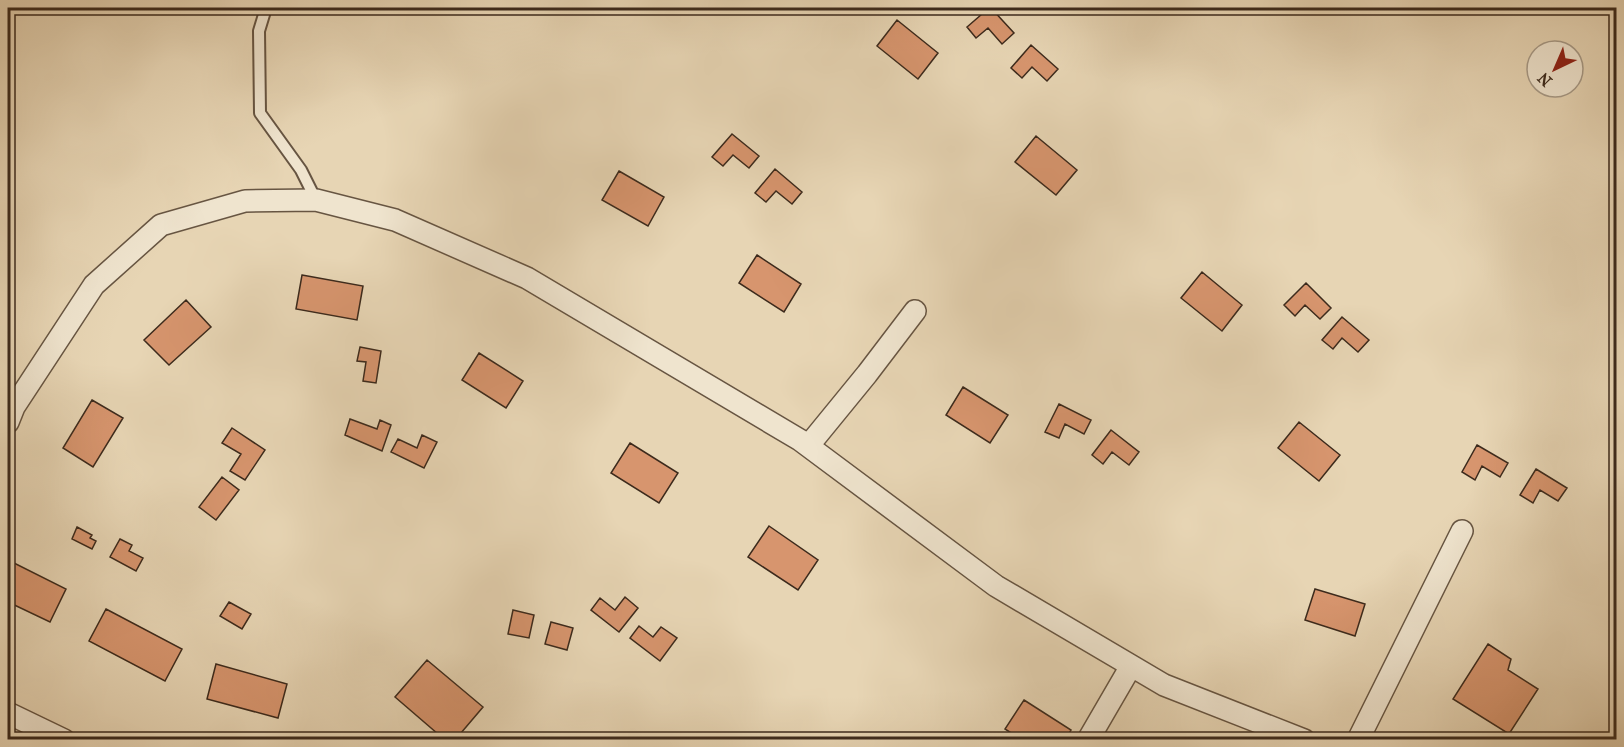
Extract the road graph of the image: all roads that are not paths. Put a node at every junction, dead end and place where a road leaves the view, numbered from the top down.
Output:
1 (266, 8) edge
2 (316, 200) junction
3 (915, 311) dead end
4 (8, 422) edge
5 (809, 445) junction
6 (1462, 531) dead end
7 (1131, 666) junction
8 (8, 713) edge
9 (64, 740) edge
10 (1089, 740) edge
11 (1304, 740) edge
12 (1358, 740) edge

1 - 2 lane
2 - 4 street
2 - 5 street
3 - 5 street
5 - 7 street
6 - 12 street
7 - 10 street
7 - 11 street
8 - 9 street

